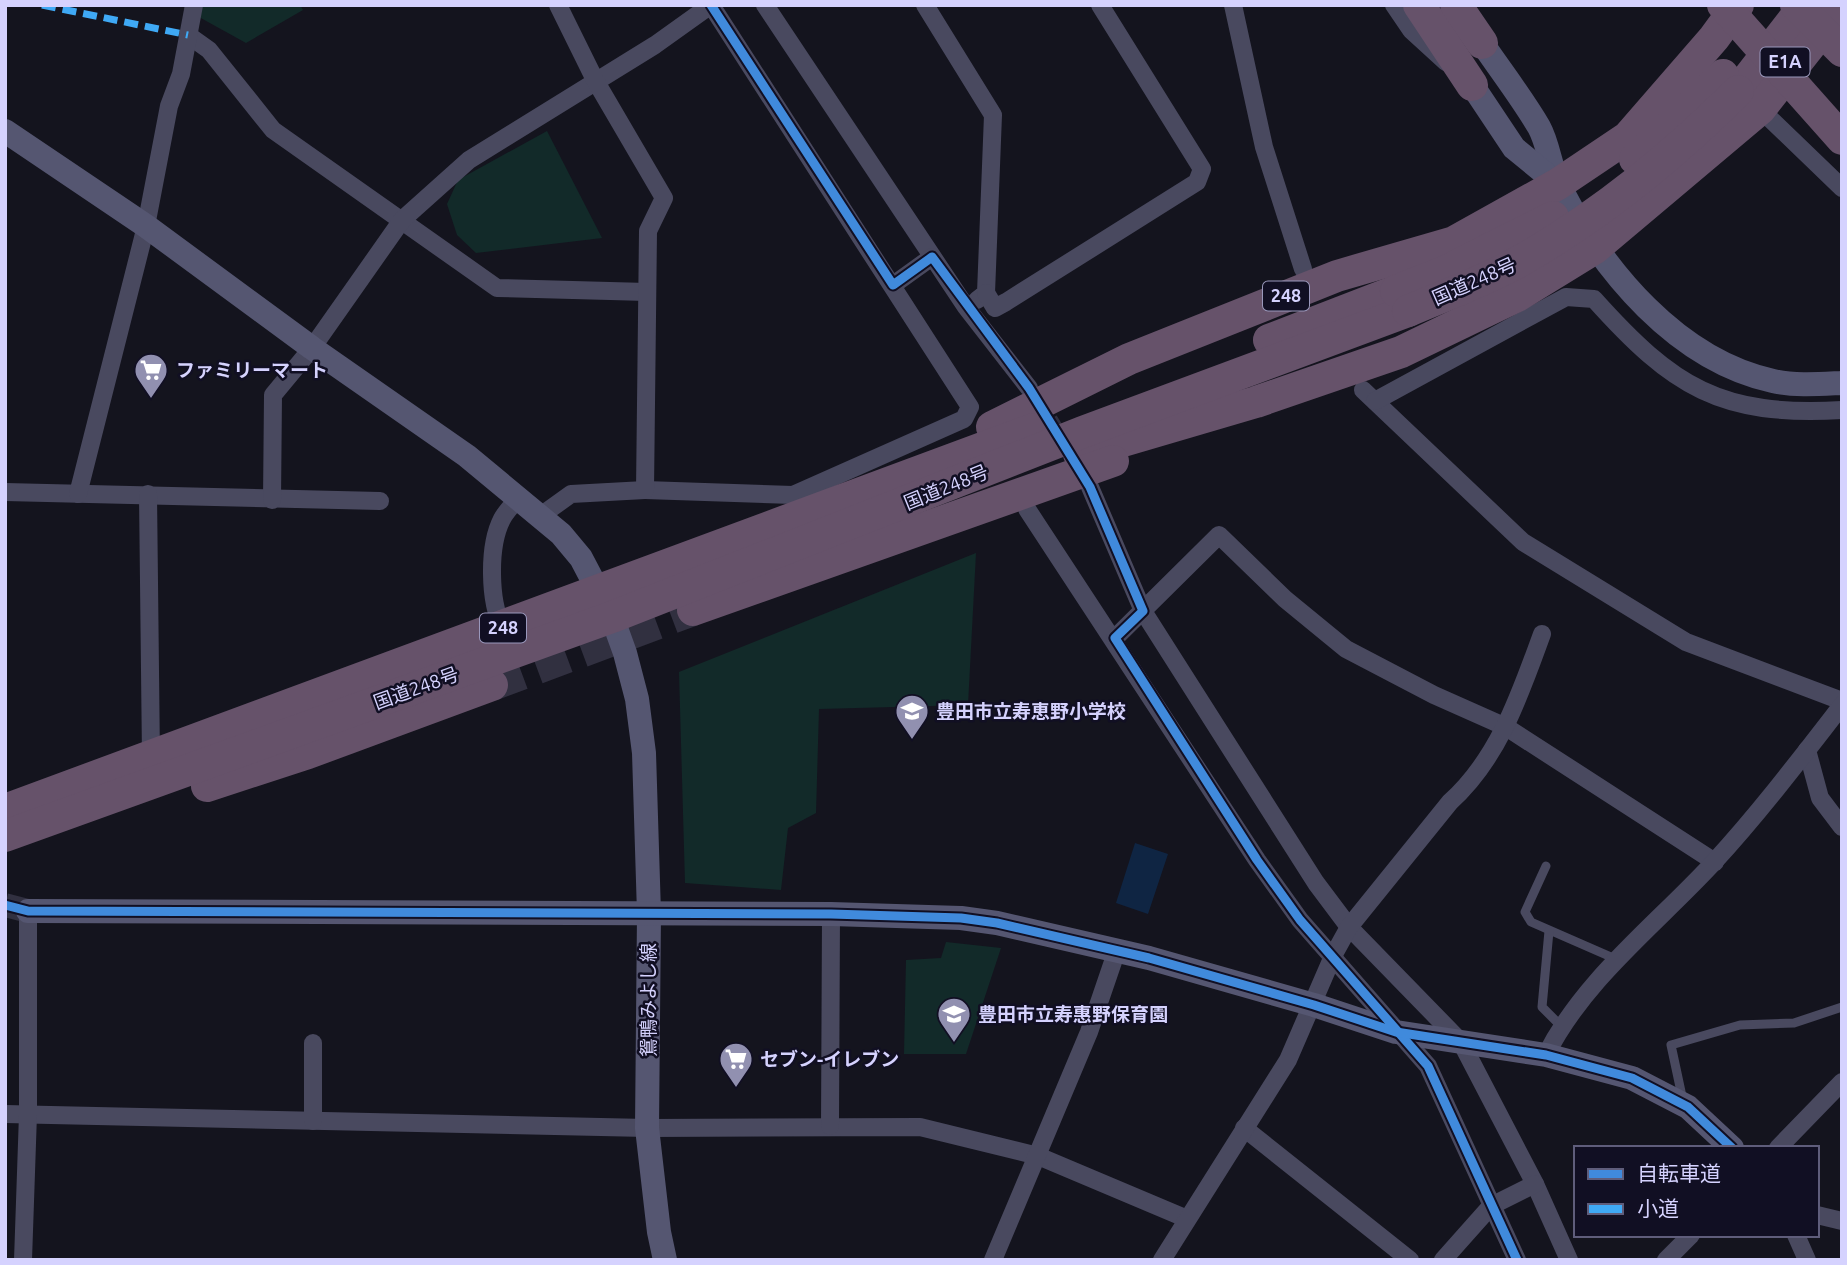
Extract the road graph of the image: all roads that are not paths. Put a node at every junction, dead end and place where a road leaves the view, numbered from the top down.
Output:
1 (194, 5) edge
2 (558, 5) edge
3 (765, 5) edge
4 (925, 5) edge
5 (1100, 5) edge
6 (1233, 5) edge
7 (1394, 5) edge
8 (1419, 5) edge
9 (1456, 5) edge
10 (1474, 5) edge
11 (1725, 5) edge
12 (1738, 5) edge
13 (1778, 5) edge
14 (1796, 5) edge
15 (1805, 5) edge
16 (1842, 5) edge
17 (188, 35) junction
18 (1482, 43) junction
19 (1842, 51) edge
20 (595, 80) junction
21 (1472, 85) junction
22 (1740, 92) junction
23 (1842, 118) edge
24 (5, 131) edge
25 (1842, 139) edge
26 (1558, 184) junction
27 (1842, 188) edge
28 (402, 220) junction
29 (146, 226) junction
30 (1595, 248) junction
31 (932, 257) junction
32 (1303, 269) dead end
33 (893, 285) junction
34 (646, 292) junction
35 (986, 293) junction
36 (966, 307) junction
37 (312, 348) junction
38 (1842, 383) edge
39 (1842, 410) edge
40 (1033, 443) junction
41 (645, 490) junction
42 (5, 492) edge
43 (78, 494) junction
44 (148, 494) junction
45 (519, 496) junction
46 (272, 500) junction
47 (1027, 500) junction
48 (380, 501) dead end
49 (794, 506) junction
50 (539, 517) junction
51 (604, 604) junction
52 (693, 610) tunnel mouth
53 (1143, 611) junction
54 (503, 628) junction
55 (1542, 634) dead end
56 (1115, 638) junction
57 (492, 685) tunnel mouth
58 (1842, 703) edge
59 (1506, 727) junction
60 (1807, 750) junction
61 (151, 758) junction
62 (5, 810) edge
63 (1842, 827) edge
64 (5, 836) edge
65 (5, 852) edge
66 (1715, 862) junction
67 (1546, 866) dead end
68 (28, 911) joint
69 (649, 913) junction
70 (831, 914) junction
71 (1349, 927) junction
72 (1549, 931) junction
73 (1117, 950) junction
74 (1333, 956) junction
75 (1618, 960) junction
76 (1314, 1005) junction
77 (1842, 1007) edge
78 (1561, 1026) junction
79 (1396, 1032) junction
80 (1453, 1040) junction
81 (313, 1043) dead end
82 (1546, 1055) junction
83 (1842, 1082) edge
84 (1684, 1105) junction
85 (5, 1114) edge
86 (28, 1115) junction
87 (313, 1121) junction
88 (830, 1126) junction
89 (647, 1128) junction
90 (1244, 1128) junction
91 (1730, 1146) edge
92 (1780, 1146) edge
93 (1038, 1156) junction
94 (1535, 1184) junction
95 (1491, 1206) junction
96 (1819, 1215) edge
97 (1185, 1218) junction
98 (1842, 1221) edge
99 (1689, 1237) edge
100 (1797, 1237) edge
101 (23, 1260) edge
102 (665, 1260) edge
103 (993, 1260) edge
104 (1161, 1260) edge
105 (1410, 1260) edge
106 (1443, 1260) edge
107 (1517, 1260) edge
108 (1569, 1260) edge
109 (1666, 1260) edge
110 (1807, 1260) edge

1 - 17 street
2 - 20 street
3 - 31 street
4 - 35 street
5 - 35 street
6 - 32 street
7 - 21 street
8 - 21 highway
9 - 18 highway
10 - 18 street
11 - 23 highway, E1A, bridge
11 - 25 highway, bridge
12 - 26 highway, 248
13 - 22 highway, 国道248号 / 248
14 - 19 highway, E1A, bridge
15 - 22 highway, 国道248号 / 248
16 - 22 highway, 248
17 - 28 street
17 - 29 street
18 - 26 street
20 - 28 street
20 - 33 street
20 - 34 street
21 - 26 street
22 - 27 street
22 - 30 highway, 248
22 - 40 highway, 国道248号 / 248, bridge
24 - 29 street, 鴛鴨みよし線
26 - 30 street
26 - 40 highway, 248
28 - 34 street
28 - 37 street
29 - 37 street, 鴛鴨みよし線
29 - 43 street
30 - 38 street
30 - 40 highway, 248
31 - 33 street
31 - 36 street
33 - 49 street
34 - 41 street
35 - 36 street
36 - 40 street
37 - 45 street, 鴛鴨みよし線
37 - 46 street
39 - 58 street
40 - 47 highway, 248
40 - 49 highway, 国道248号 / 248
40 - 51 highway, 国道248号 / 248
40 - 53 street
41 - 49 street
41 - 50 street
42 - 43 street
43 - 44 street
44 - 46 street
44 - 61 street
45 - 50 street, 鴛鴨みよし線
45 - 54 street
46 - 48 street
47 - 52 highway, 248
47 - 56 street
49 - 51 highway, 国道248号 / 248
50 - 51 street, 鴛鴨みよし線
51 - 54 highway, 国道248号 / 248
51 - 64 highway, 国道248号 / 248
51 - 69 street, 鴛鴨みよし線
53 - 56 street
53 - 59 street
53 - 71 street
54 - 61 highway, 国道248号 / 248
55 - 59 street
56 - 74 street
57 - 65 highway
58 - 60 street
59 - 66 street
59 - 71 street
60 - 63 street
60 - 66 street
61 - 62 highway, 国道248号 / 248
66 - 75 street
67 - 72 lane
68 - 69 street
68 - 86 street
69 - 70 street
69 - 89 street, 鴛鴨みよし線
70 - 73 street
70 - 88 street
71 - 74 street
71 - 80 street
72 - 75 lane
72 - 78 lane
73 - 76 street
73 - 93 street
74 - 76 street
74 - 79 street
75 - 78 street
76 - 79 street
76 - 90 street
77 - 84 lane
78 - 82 street
79 - 80 street
79 - 95 street
80 - 82 street
80 - 94 street
81 - 87 street
82 - 84 street
83 - 92 street
84 - 91 street
85 - 86 street
86 - 87 street
86 - 101 street
87 - 89 street
88 - 89 street
88 - 93 street
89 - 102 street, 鴛鴨みよし線
90 - 97 street
90 - 105 street
93 - 97 street
93 - 103 street
94 - 95 street
94 - 108 street
95 - 106 street
95 - 107 street
96 - 98 street
97 - 104 street
99 - 109 street
100 - 110 street

